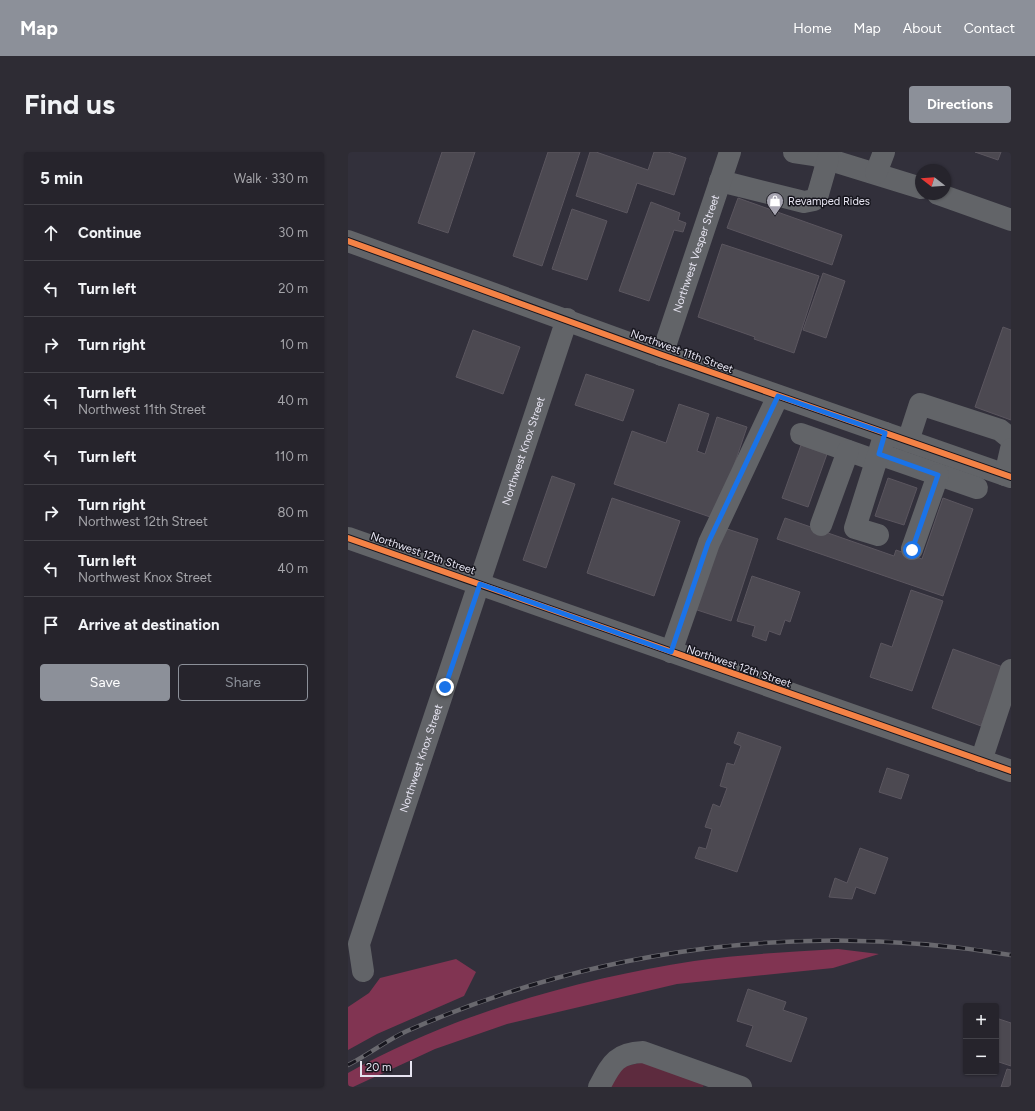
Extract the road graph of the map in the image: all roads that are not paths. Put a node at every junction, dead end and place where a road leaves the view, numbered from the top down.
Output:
1 (730, 152) edge
2 (794, 152) edge
3 (884, 152) edge
4 (828, 159) junction
5 (876, 174) junction
6 (720, 181) junction
7 (915, 186) edge
8 (951, 199) edge
9 (1011, 220) edge
10 (348, 241) edge
11 (566, 319) junction
12 (662, 355) junction
13 (778, 396) junction
14 (885, 433) junction
15 (801, 434) dead end
16 (1011, 439) edge
17 (908, 441) junction
18 (1011, 449) edge
19 (848, 451) junction
20 (878, 457) junction
21 (938, 475) junction
22 (1008, 476) edge
23 (977, 488) dead end
24 (857, 520) junction
25 (878, 535) dead end
26 (348, 538) edge
27 (912, 550) dead end
28 (480, 584) junction
29 (671, 652) junction
30 (1011, 670) edge
31 (981, 761) junction
32 (1011, 771) edge
33 (363, 971) dead end
34 (599, 1087) edge
35 (741, 1087) edge

1 - 6 street, Northwest Vesper Street
2 - 4 street
3 - 5 street
4 - 5 street
4 - 6 street
5 - 7 street
6 - 12 street, Northwest Vesper Street
8 - 9 street
10 - 11 street, Northwest 11th Street
11 - 12 street, Northwest 11th Street
11 - 28 street, Northwest Knox Street
12 - 13 street, Northwest 11th Street
13 - 14 street, Northwest 11th Street
13 - 29 street
14 - 17 street, Northwest 11th Street
14 - 20 street
15 - 19 street
16 - 17 street
17 - 22 street, Northwest 11th Street
18 - 22 street
19 - 20 street
19 - 24 street
20 - 21 street
20 - 24 street
21 - 23 street
21 - 27 street
24 - 25 street
26 - 28 street, Northwest 12th Street
28 - 29 street, Northwest 12th Street
28 - 33 street, Northwest Knox Street
29 - 31 street, Northwest 12th Street
30 - 31 street
31 - 32 street, Northwest 12th Street
34 - 35 street

